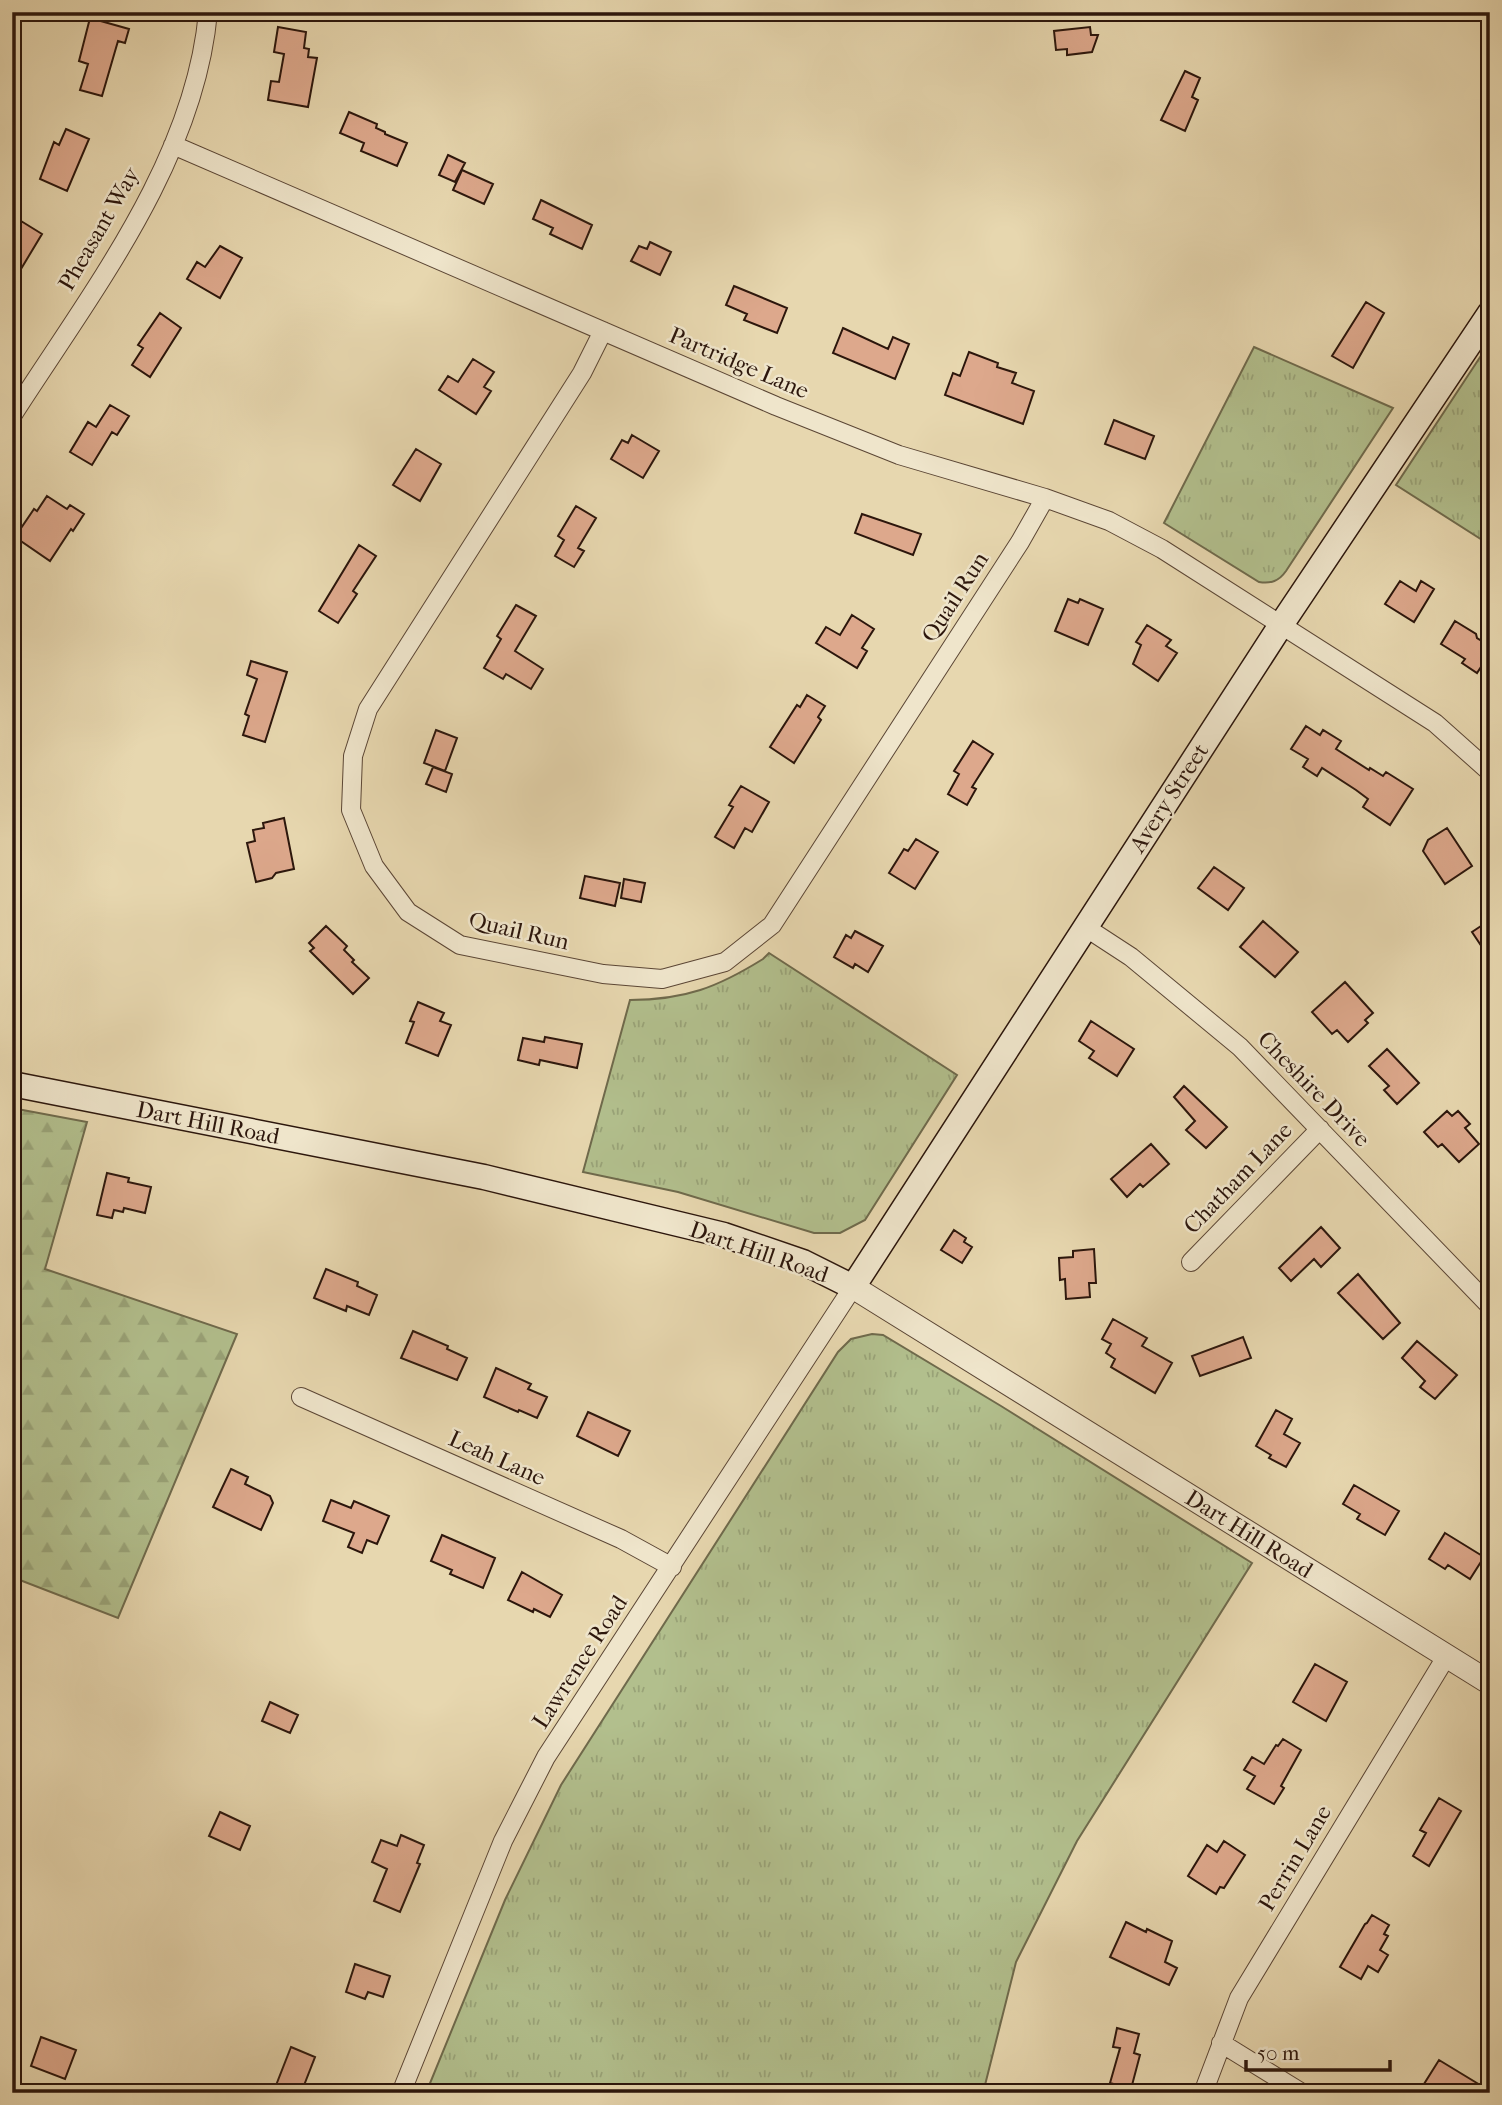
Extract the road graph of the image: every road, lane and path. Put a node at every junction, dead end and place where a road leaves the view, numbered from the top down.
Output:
1 (208, 12) edge
2 (173, 145) junction
3 (1490, 313) edge
4 (603, 331) junction
5 (12, 416) edge
6 (1045, 498) junction
7 (1281, 625) junction
8 (1490, 772) edge
9 (1084, 927) junction
10 (12, 1084) edge
11 (1320, 1129) junction
12 (1191, 1262) dead end
13 (853, 1287) junction
14 (1490, 1306) edge
15 (301, 1397) dead end
16 (672, 1567) junction
17 (1446, 1657) junction
18 (1490, 1683) edge
19 (1221, 2043) junction
20 (401, 2093) edge
21 (1203, 2093) edge
22 (1302, 2093) edge

1 - 2 street, Pheasant Way
2 - 4 street, Partridge Lane
2 - 5 street, Pheasant Way
3 - 7 main road, Avery Street
4 - 6 street, Partridge Lane
4 - 6 street, Quail Run
6 - 7 street, Partridge Lane
7 - 8 street, Partridge Lane
7 - 9 main road, Avery Street
9 - 11 street, Cheshire Drive
9 - 13 main road, Avery Street
10 - 13 main road, Dart Hill Road
11 - 12 street, Chatham Lane
11 - 14 street, Cheshire Drive
13 - 16 street, Lawrence Road
13 - 17 street, Dart Hill Road
15 - 16 street, Leah Lane
16 - 20 street, Lawrence Road
17 - 18 street, Dart Hill Road
17 - 19 street, Perrin Lane
19 - 21 street, Perrin Lane
19 - 22 street

